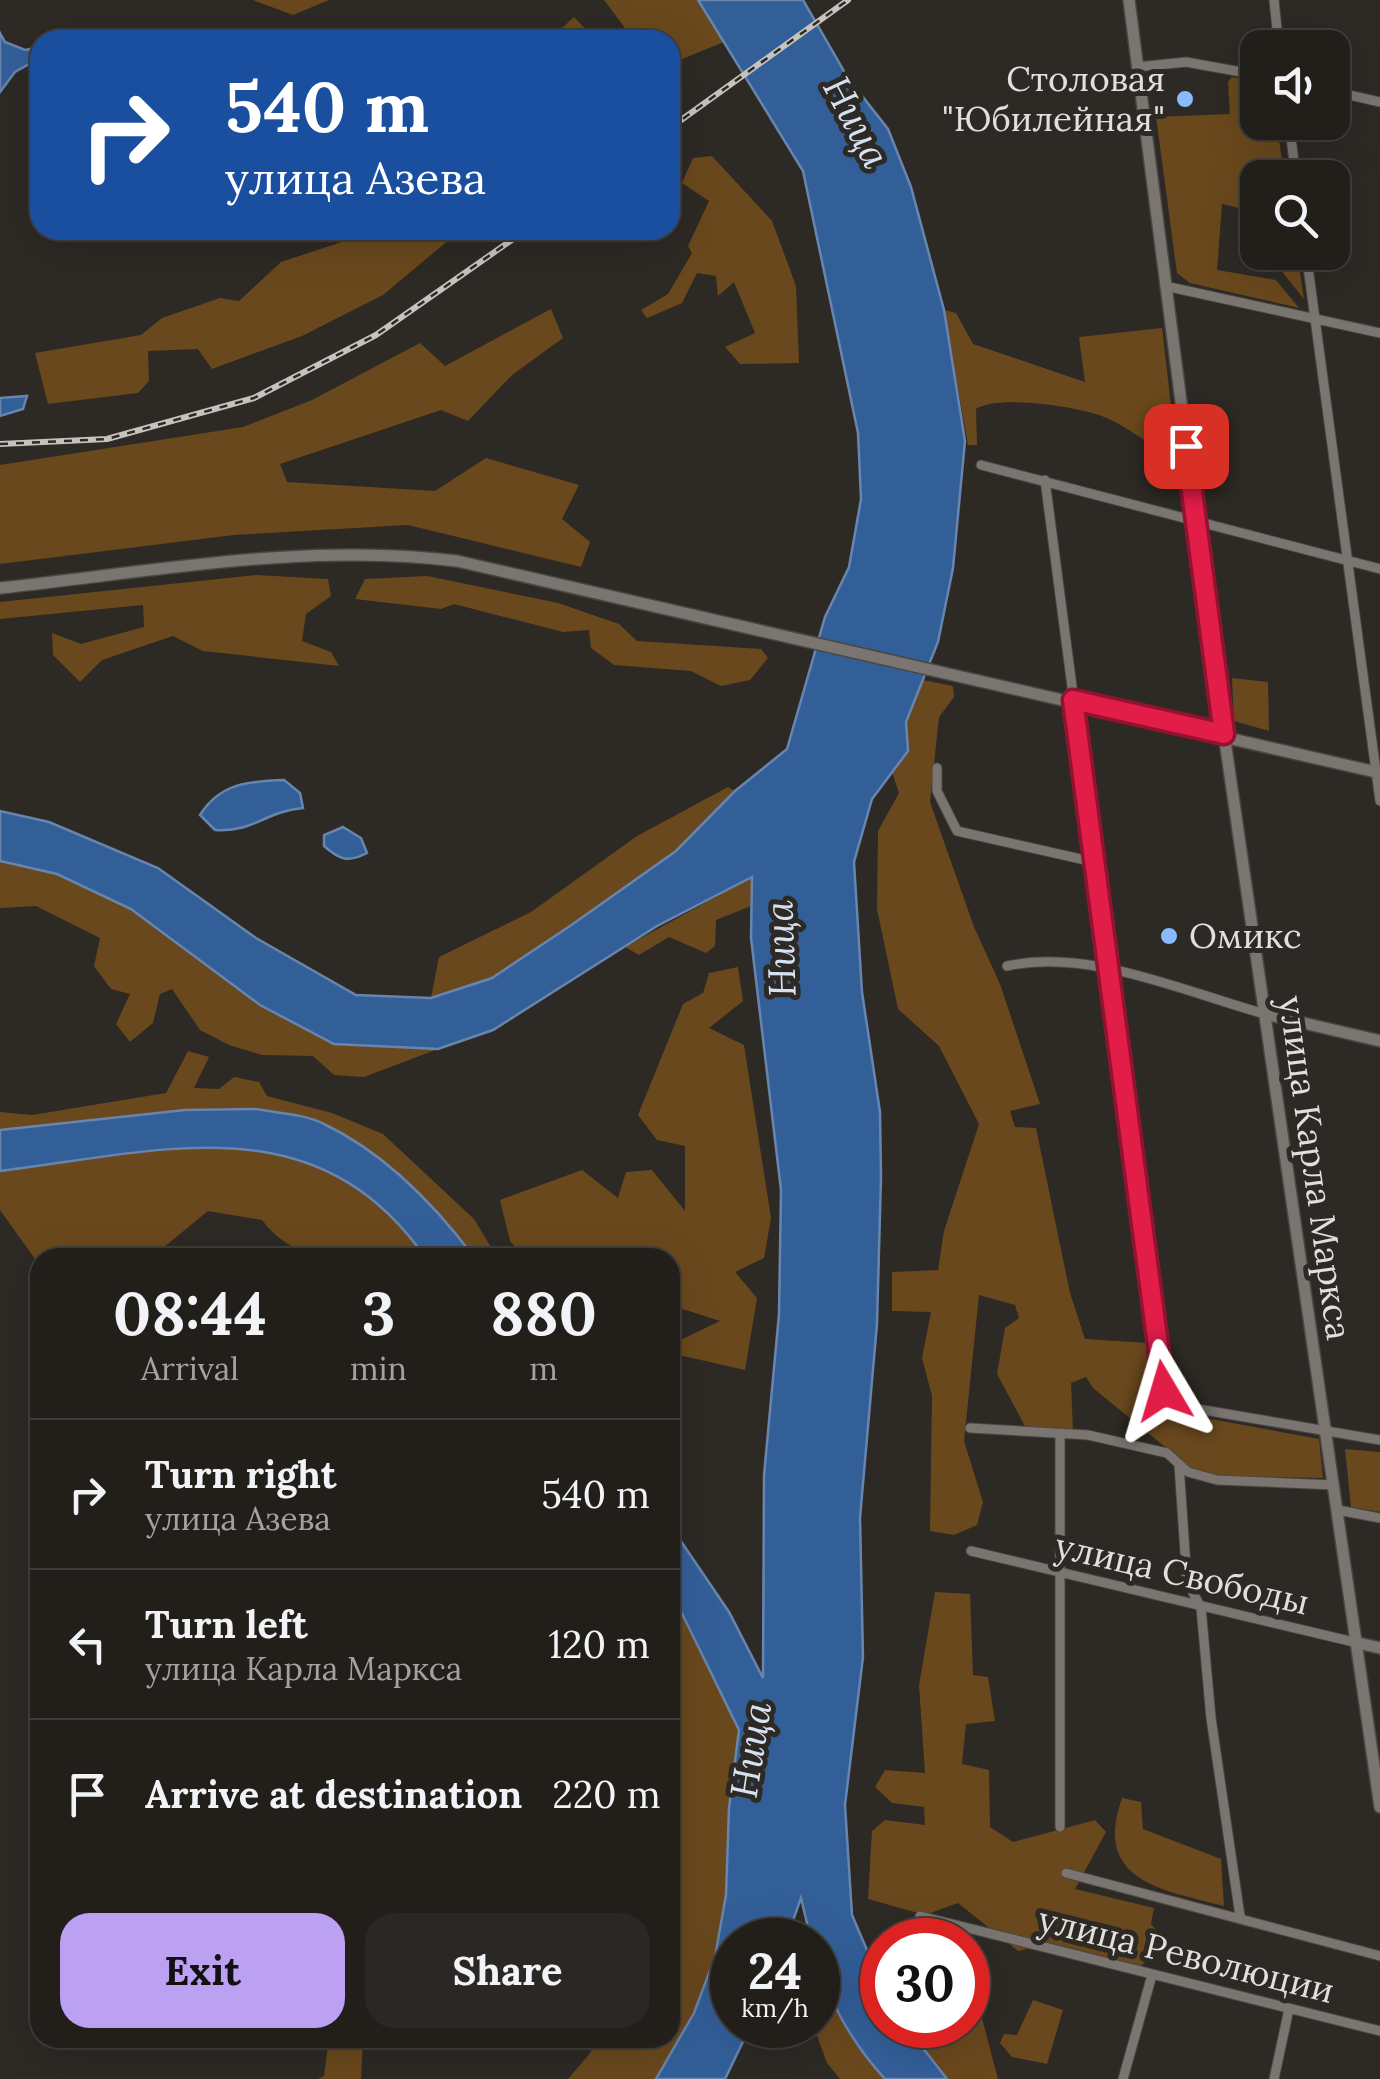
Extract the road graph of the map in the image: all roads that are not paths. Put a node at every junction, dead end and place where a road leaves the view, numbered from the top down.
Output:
1 (1129, 0) edge
2 (1274, 0) edge
3 (1277, 30) edge
4 (1137, 67) junction
5 (1240, 72) edge
6 (1350, 95) edge
7 (1380, 102) edge
8 (1308, 270) edge
9 (1165, 286) junction
10 (1315, 318) junction
11 (1380, 333) edge
12 (981, 466) dead end
13 (1045, 480) junction
14 (1196, 522) junction
15 (1350, 562) junction
16 (1380, 569) edge
17 (0, 588) edge
18 (1073, 700) junction
19 (1224, 734) junction
20 (937, 768) dead end
21 (1378, 772) edge
22 (1380, 801) edge
23 (1094, 862) junction
24 (1007, 966) dead end
25 (1109, 971) junction
26 (1265, 1014) junction
27 (1380, 1041) edge
28 (970, 1428) dead end
29 (1060, 1434) junction
30 (1326, 1434) junction
31 (1380, 1440) edge
32 (1180, 1465) junction
33 (1334, 1485) junction
34 (1338, 1510) junction
35 (1380, 1518) edge
36 (971, 1551) dead end
37 (1062, 1574) junction
38 (1201, 1608) junction
39 (1358, 1643) junction
40 (1380, 1648) edge
41 (1380, 1807) edge
42 (1060, 1827) dead end
43 (1066, 1873) dead end
44 (920, 1916) dead end
45 (1240, 1916) junction
46 (1380, 1956) edge
47 (1152, 1975) junction
48 (1289, 2009) junction
49 (1380, 2031) edge
50 (1122, 2079) edge
51 (1274, 2079) edge

1 - 4 street, улица Карла Маркса
2 - 3 street
4 - 5 street
4 - 9 street, улица Карла Маркса
6 - 7 street
8 - 10 street
9 - 10 street
9 - 14 street, улица Карла Маркса
10 - 11 street
10 - 15 street
12 - 13 street
13 - 14 street
13 - 18 street
14 - 15 street
14 - 19 street, улица Карла Маркса
15 - 16 street
15 - 21 street
17 - 18 street
18 - 19 street
18 - 23 street
19 - 21 street
19 - 26 street, улица Карла Маркса
20 - 23 street
21 - 22 street
23 - 25 street
24 - 25 street
25 - 26 street
25 - 30 street
26 - 27 street
26 - 30 street, улица Карла Маркса
28 - 29 street
29 - 32 street
29 - 37 street
30 - 31 street
30 - 33 street, улица Карла Маркса
32 - 33 street
32 - 38 street
33 - 34 street, улица Карла Маркса
34 - 35 street
34 - 39 street, улица Карла Маркса
36 - 37 street, улица Свободы
37 - 38 street, улица Свободы
37 - 42 street
38 - 39 street, улица Свободы
38 - 45 street
39 - 40 street, улица Свободы
39 - 41 street, улица Карла Маркса
43 - 45 street, улица Революции
44 - 47 street, улица Революции
45 - 46 street, улица Революции
47 - 48 street, улица Революции
47 - 50 street
48 - 49 street, улица Революции
48 - 51 street

